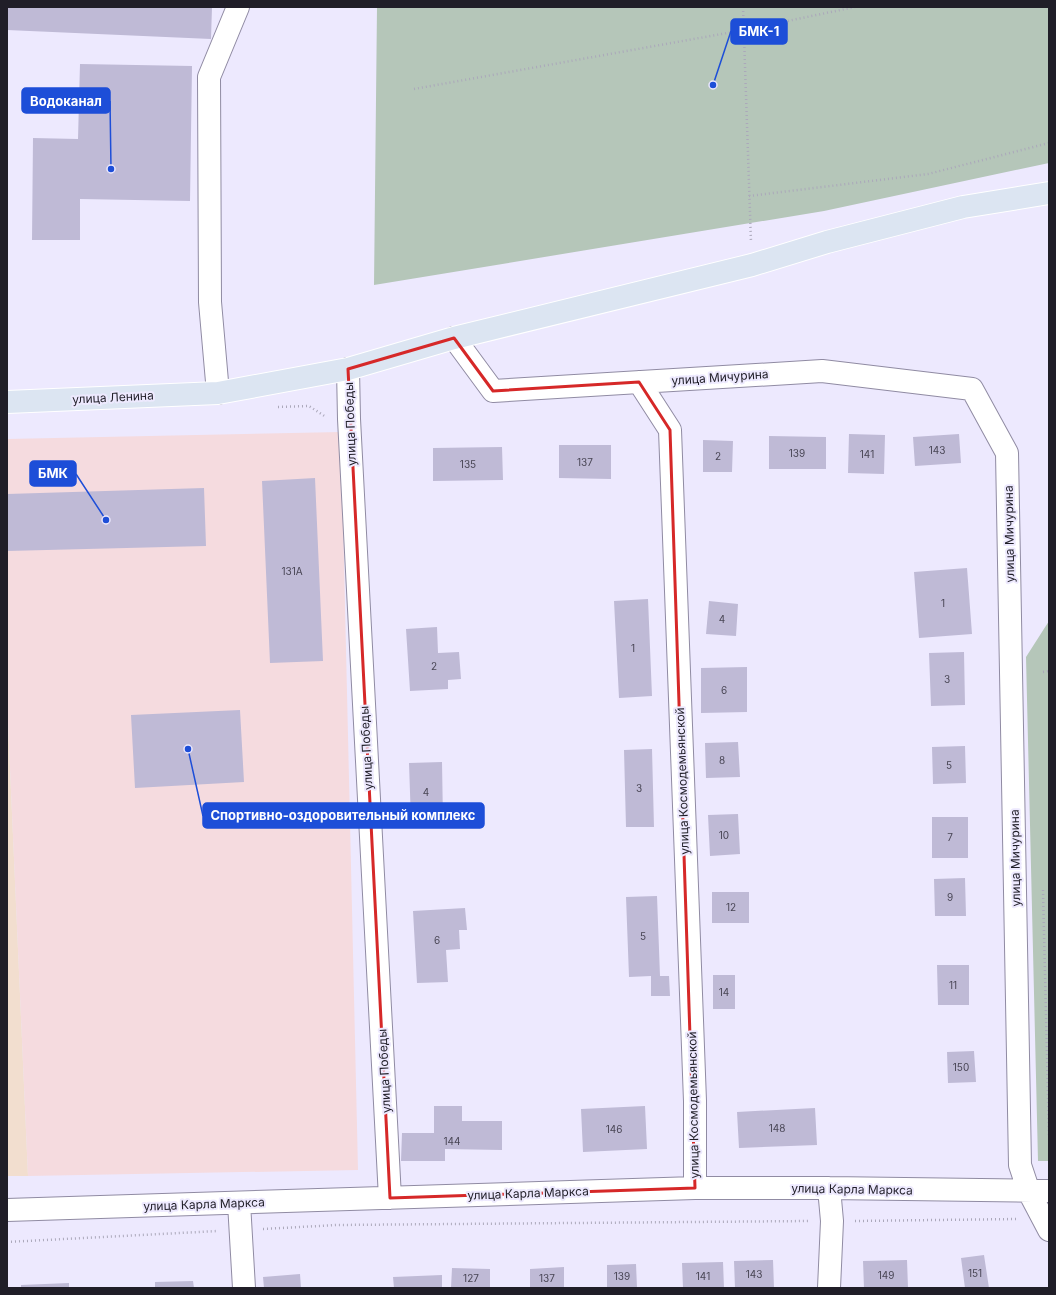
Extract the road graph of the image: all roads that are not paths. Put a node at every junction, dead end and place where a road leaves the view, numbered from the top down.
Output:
1 (238, 7) edge
2 (1049, 193) edge
3 (454, 338) junction
4 (348, 369) junction
5 (639, 382) junction
6 (218, 393) junction
7 (7, 402) edge
8 (695, 1188) junction
9 (829, 1188) junction
10 (1039, 1192) edge
11 (390, 1198) junction
12 (239, 1203) junction
13 (7, 1210) edge
14 (1049, 1230) edge
15 (244, 1288) edge
16 (829, 1288) edge

1 - 6 street
2 - 3 main road, улица Ленина
3 - 4 main road, улица Ленина
3 - 5 street, улица Мичурина
4 - 6 main road, улица Ленина
4 - 11 street, улица Победы
5 - 8 street, улица Космодемьянской
5 - 10 street, улица Мичурина
6 - 7 main road, улица Ленина
8 - 9 street, улица Карла Маркса
8 - 11 street, улица Карла Маркса
9 - 10 street, улица Карла Маркса
9 - 16 street
10 - 14 street, улица Мичурина
11 - 12 street, улица Карла Маркса
12 - 13 street, улица Карла Маркса
12 - 15 street

